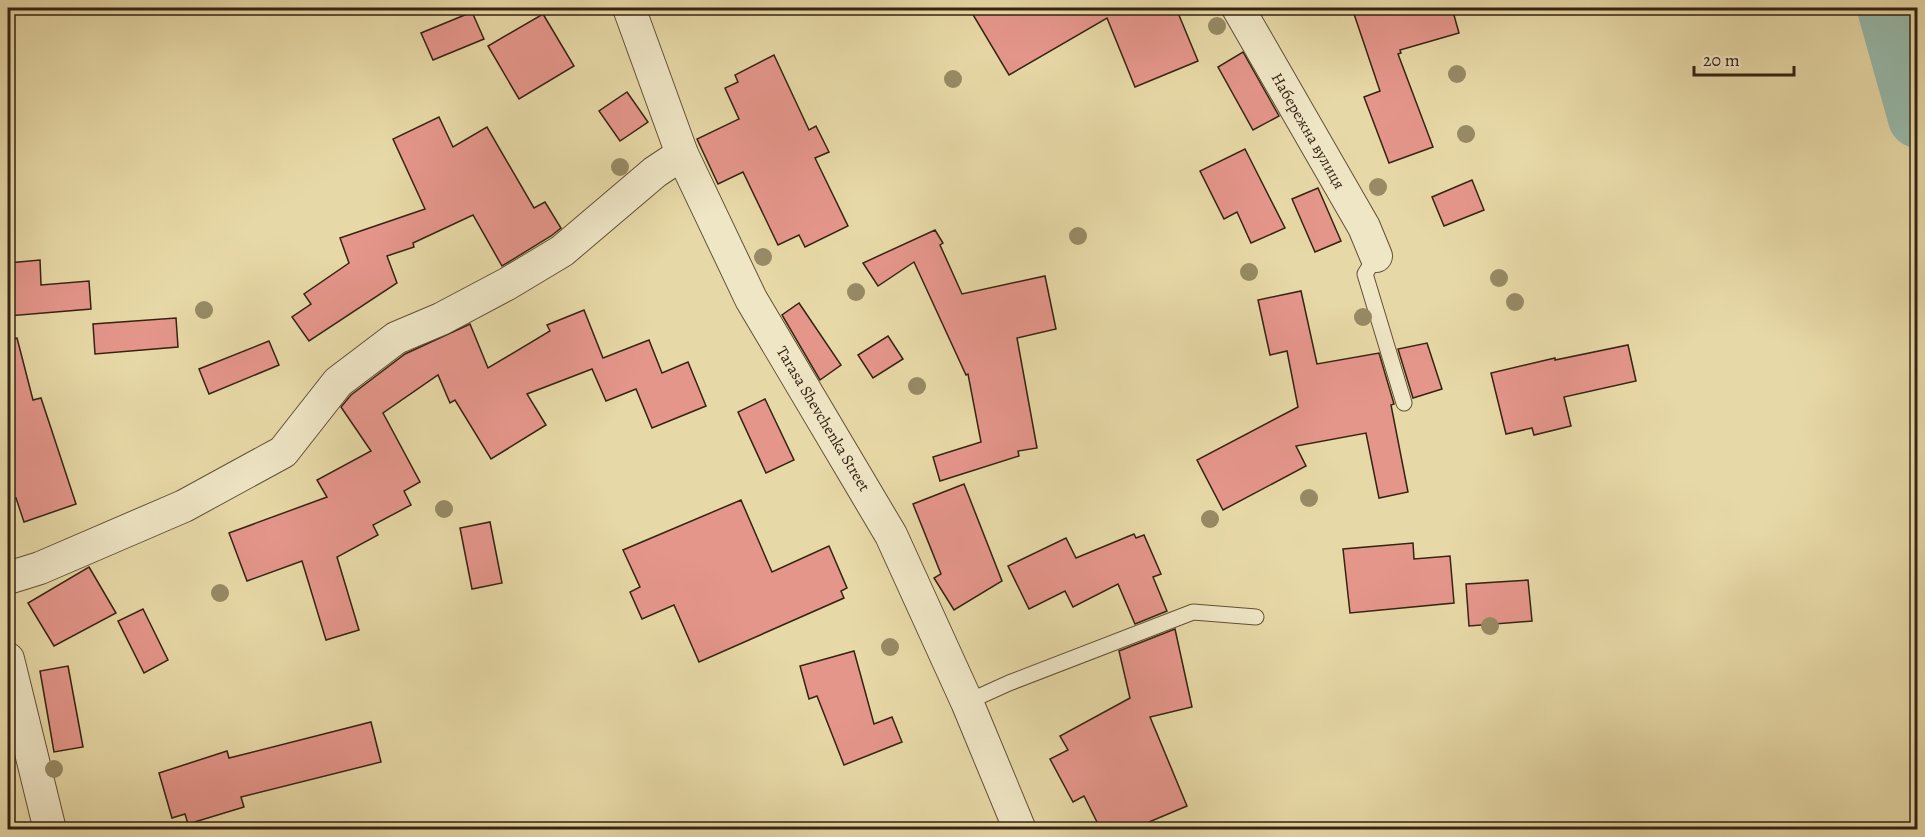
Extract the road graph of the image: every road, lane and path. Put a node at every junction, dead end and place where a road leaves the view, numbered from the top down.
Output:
1 (629, 8) edge
2 (1238, 8) edge
3 (682, 154) junction
4 (1376, 256) joint
5 (1404, 403) dead end
6 (8, 578) edge
7 (1256, 617) dead end
8 (8, 659) edge
9 (967, 702) junction
10 (50, 830) edge
11 (1020, 830) edge

1 - 3 street, Tarasa Shevchenka Street
2 - 4 street, Набережна вулиця
3 - 6 street
3 - 9 street, Tarasa Shevchenka Street
4 - 5 lane
7 - 9 lane
8 - 10 street
9 - 11 street, Tarasa Shevchenka Street

